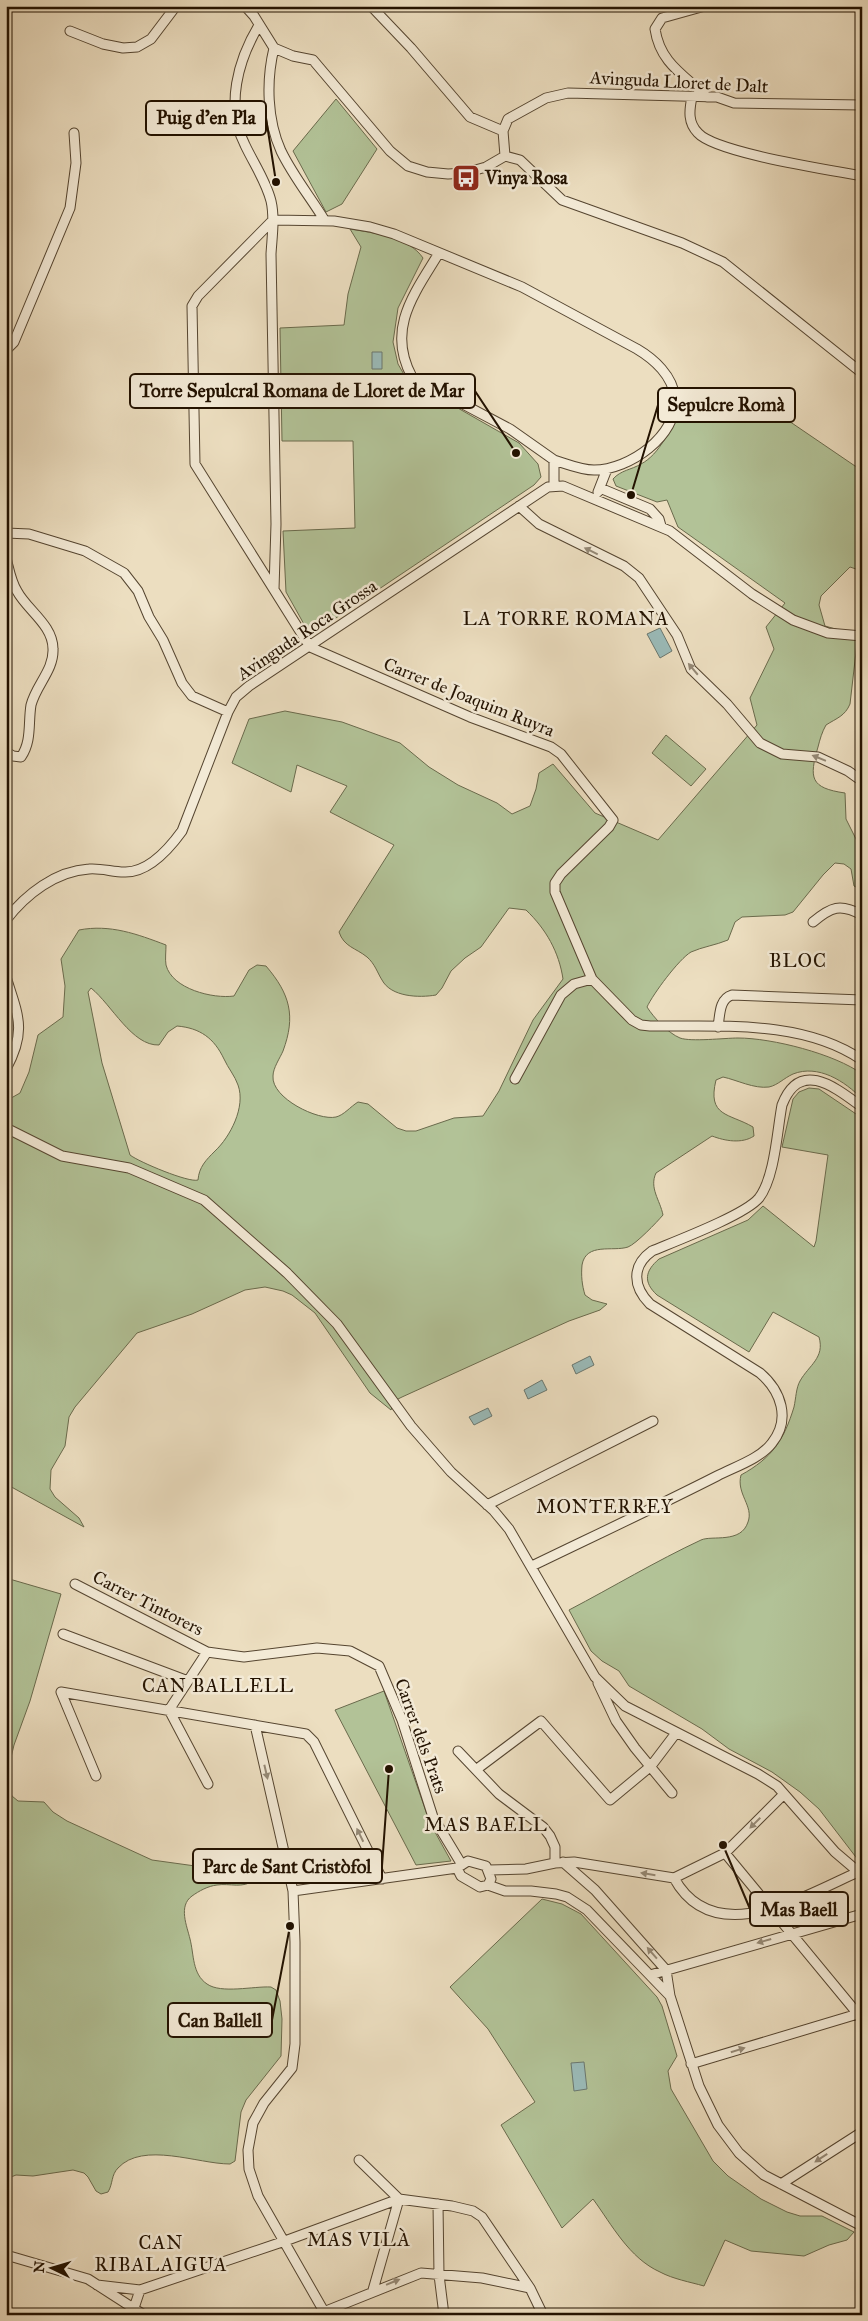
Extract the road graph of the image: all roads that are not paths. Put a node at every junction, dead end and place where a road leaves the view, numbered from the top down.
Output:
1 (176, 6) edge
2 (245, 6) edge
3 (371, 6) edge
4 (705, 6) edge
5 (259, 25) junction
6 (70, 31) dead end
7 (274, 48) junction
8 (692, 97) junction
9 (707, 97) junction
10 (862, 105) edge
11 (503, 131) junction
12 (74, 133) dead end
13 (505, 156) junction
14 (862, 176) edge
15 (273, 220) junction
16 (325, 221) junction
17 (439, 253) junction
18 (6, 350) edge
19 (862, 373) edge
20 (554, 460) junction
21 (607, 469) junction
22 (554, 486) junction
23 (600, 488) junction
24 (595, 499) junction
25 (519, 506) junction
26 (661, 526) junction
27 (6, 533) edge
28 (6, 558) edge
29 (274, 590) junction
30 (862, 636) edge
31 (310, 647) junction
32 (228, 712) junction
33 (6, 752) edge
34 (862, 781) edge
35 (862, 915) edge
36 (6, 920) edge
37 (813, 922) dead end
38 (6, 977) edge
39 (592, 979) junction
40 (862, 1000) edge
41 (718, 1027) junction
42 (862, 1060) edge
43 (6, 1069) edge
44 (515, 1079) dead end
45 (862, 1107) edge
46 (6, 1128) edge
47 (654, 1421) dead end
48 (487, 1505) junction
49 (532, 1566) junction
50 (75, 1584) dead end
51 (63, 1634) dead end
52 (207, 1652) junction
53 (595, 1677) junction
54 (188, 1681) junction
55 (169, 1710) junction
56 (255, 1725) junction
57 (676, 1733) junction
58 (458, 1751) dead end
59 (651, 1766) junction
60 (477, 1769) junction
61 (96, 1776) dead end
62 (208, 1784) dead end
63 (672, 1793) dead end
64 (784, 1794) junction
65 (725, 1853) junction
66 (559, 1863) junction
67 (459, 1867) junction
68 (489, 1870) junction
69 (860, 1874) edge
70 (674, 1878) junction
71 (382, 1879) junction
72 (488, 1886) junction
73 (293, 1890) junction
74 (773, 1909) junction
75 (860, 1917) edge
76 (792, 1933) junction
77 (666, 1970) junction
78 (650, 1975) junction
79 (670, 1996) junction
80 (860, 2015) edge
81 (691, 2064) junction
82 (862, 2132) edge
83 (359, 2160) dead end
84 (781, 2184) junction
85 (400, 2199) junction
86 (438, 2204) junction
87 (862, 2226) edge
88 (285, 2241) junction
89 (8, 2257) edge
90 (439, 2275) junction
91 (97, 2285) junction
92 (530, 2288) junction
93 (140, 2290) junction
94 (373, 2290) junction
95 (134, 2308) junction
96 (322, 2314) edge
97 (144, 2315) edge
98 (444, 2315) edge
99 (543, 2315) edge

1 - 6 street
2 - 5 street
3 - 11 street
4 - 9 street
5 - 7 street
5 - 15 street
7 - 13 street
7 - 16 street
8 - 9 street, Avinguda Lloret de Dalt
8 - 11 street, Avinguda Lloret de Dalt
8 - 14 street
9 - 10 street, Avinguda Lloret de Dalt
11 - 13 street
12 - 18 street
13 - 19 street
15 - 16 street
15 - 29 street
15 - 29 street
16 - 17 street
17 - 20 street
17 - 21 street
20 - 21 street
20 - 22 street
21 - 23 street
22 - 24 street
22 - 25 street, Avinguda Roca Grossa
23 - 24 street
23 - 26 street
24 - 26 street
25 - 31 street, Avinguda Roca Grossa
34 -> 25 street
26 - 30 street
27 - 32 street
28 - 33 street
29 - 31 street
31 - 32 street, Avinguda Roca Grossa
31 - 39 street, Carrer de Joaquim Ruyra
32 - 36 street, Avinguda Roca Grossa
35 - 37 street
38 - 43 street
39 - 41 street, Carrer de Joaquim Ruyra
39 - 44 street
40 - 41 street
41 - 42 street, Carrer de Joaquim Ruyra
45 - 49 street
46 - 48 street
47 - 48 street
48 - 49 street
49 - 53 street
50 - 52 street, Carrer Tintorers
51 - 54 street
52 - 54 street
52 - 67 street, Carrer dels Prats
53 - 57 street
53 - 59 street
54 - 55 street
55 - 56 street
55 - 61 street
55 - 62 street
71 -> 56 street
56 -> 73 street
57 - 59 street
57 - 64 street
58 - 60 street
59 - 60 street
59 - 63 street
60 - 66 street
64 -> 65 street
64 - 69 street
65 - 70 street
65 - 74 street
66 - 68 street
70 -> 66 street
77 -> 66 street
67 - 68 street
67 - 71 street
67 - 72 street
68 - 72 street
69 - 74 street
70 - 74 street
71 - 73 street
72 - 78 street
73 - 88 street
74 - 76 street
75 - 76 street
76 -> 77 street
76 - 80 street
77 - 78 street
77 - 79 street
78 - 79 street
79 - 81 street
81 -> 80 street
81 - 84 street
82 -> 84 street
83 - 85 street
84 - 87 street
85 - 86 street
85 - 88 street
85 - 94 street
86 - 90 street
86 - 92 street
88 - 93 street
88 - 96 street
89 - 91 street
90 - 92 street
94 -> 90 street
90 - 98 street
91 - 93 street
91 - 95 street
92 - 99 street
93 - 95 street
94 - 96 street
95 - 97 street

